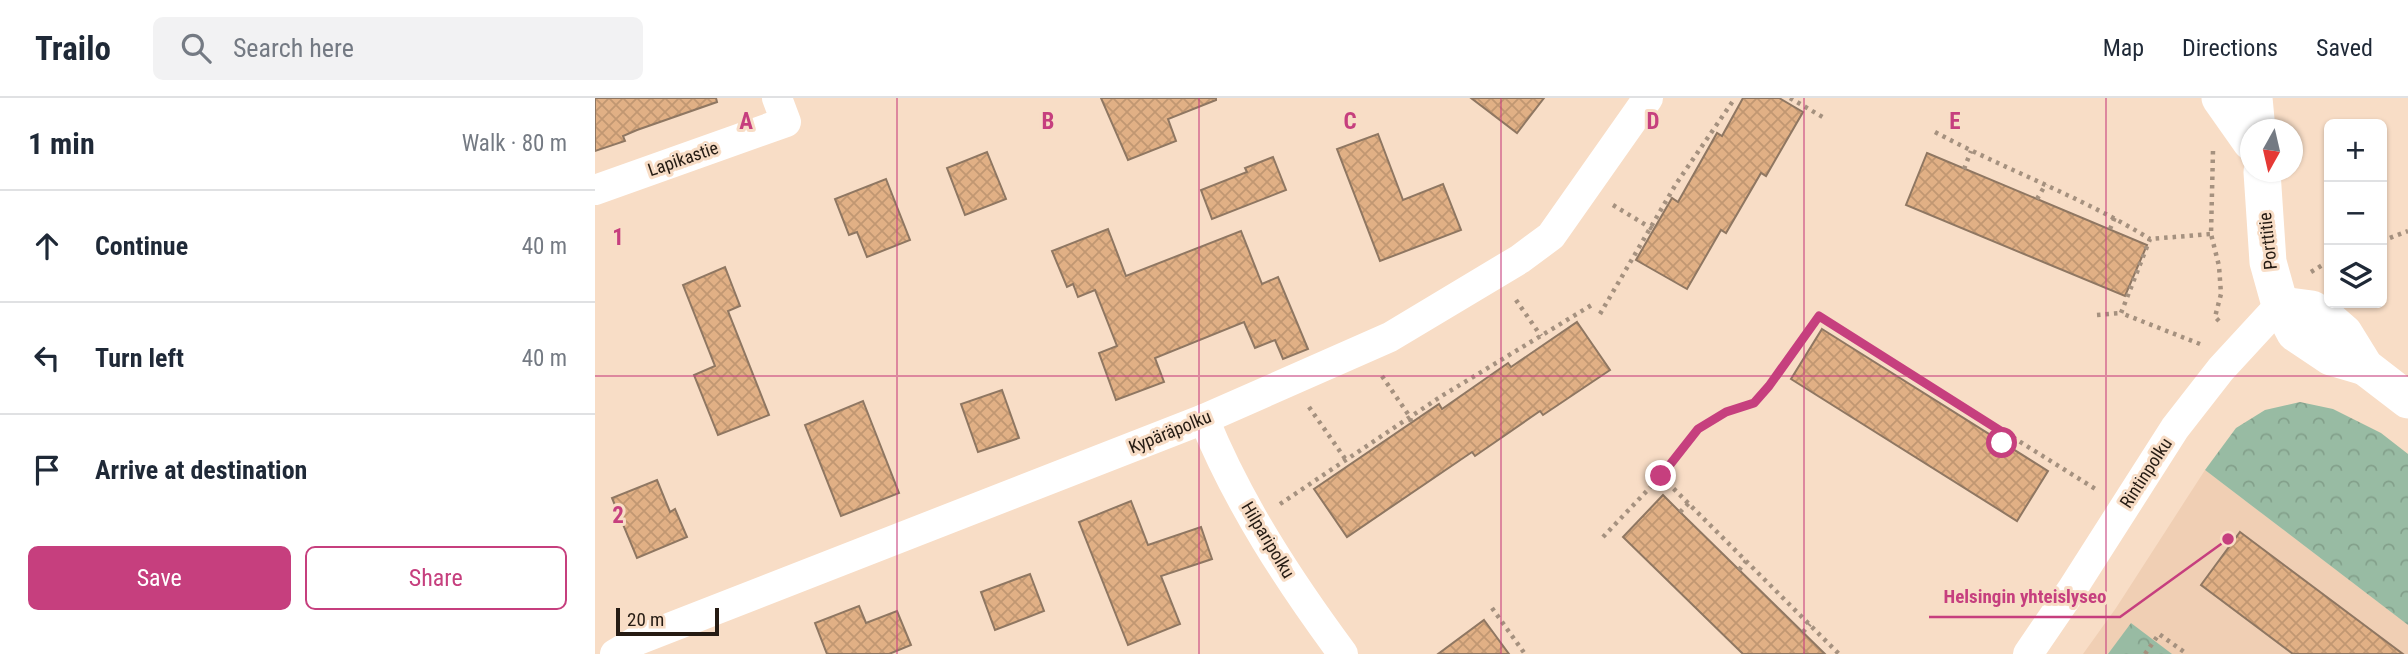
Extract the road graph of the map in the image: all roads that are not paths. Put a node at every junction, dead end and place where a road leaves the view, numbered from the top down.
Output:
1 (777, 98) edge
2 (1648, 98) edge
3 (2220, 98) edge
4 (2254, 98) edge
5 (2256, 119) edge
6 (2240, 126) edge
7 (2262, 182) edge
8 (595, 190) edge
9 (2280, 305) junction
10 (2408, 400) edge
11 (1205, 419) junction
12 (615, 654) edge
13 (1343, 654) edge
14 (2028, 654) edge

1 - 8 street, Lapikastie
2 - 11 street, Kypäräpolku
3 - 6 street
4 - 5 street
7 - 9 street, Porttitie
9 - 10 street, Porttitie
9 - 14 street, Rintinpolku
11 - 12 street, Kypäräpolku
11 - 13 street, Hilparipolku

